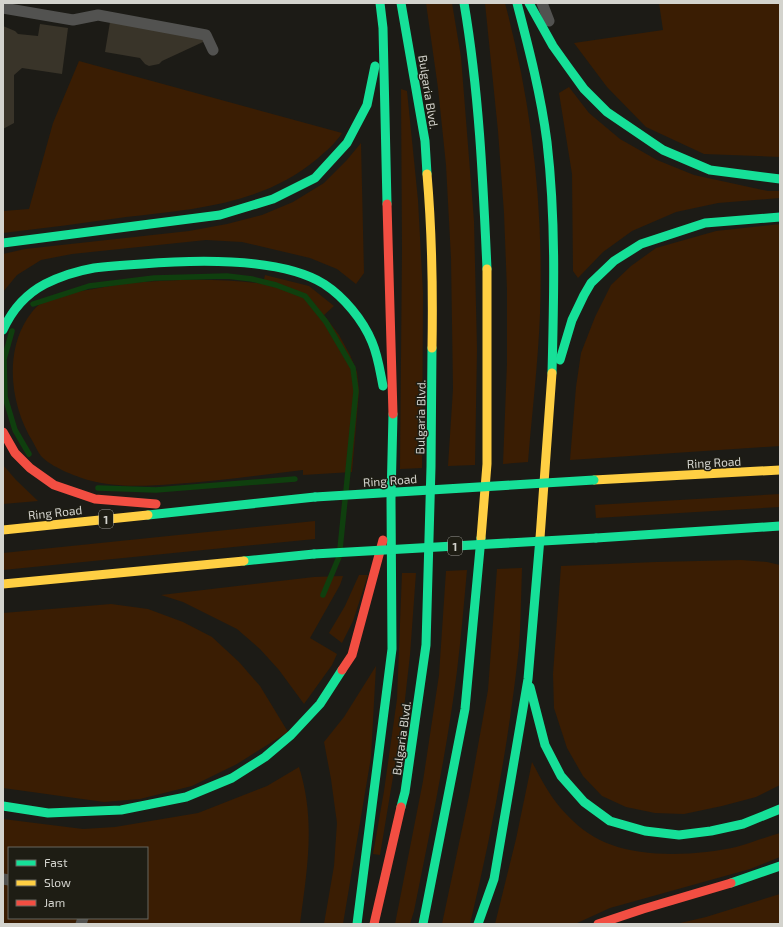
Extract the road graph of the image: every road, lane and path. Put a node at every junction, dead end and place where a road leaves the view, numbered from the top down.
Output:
1 (380, 3) edge
2 (401, 3) edge
3 (464, 3) edge
4 (517, 3) edge
5 (529, 3) edge
6 (542, 3) edge
7 (3, 8) edge
8 (383, 28) junction
9 (212, 50) dead end
10 (563, 59) junction
11 (780, 179) edge
12 (780, 217) edge
13 (3, 243) edge
14 (3, 330) edge
15 (552, 388) junction
16 (393, 422) junction
17 (3, 432) edge
18 (780, 470) edge
19 (391, 499) junction
20 (209, 508) junction
21 (780, 526) edge
22 (756, 527) junction
23 (3, 530) edge
24 (774, 536) dead end
25 (3, 584) edge
26 (528, 679) junction
27 (3, 806) edge
28 (780, 809) edge
29 (780, 866) edge
30 (357, 924) edge
31 (374, 924) edge
32 (423, 924) edge
33 (478, 924) edge
34 (598, 924) edge

1 - 8 main road
2 - 31 main road, Bulgaria Blvd.
3 - 32 main road
4 - 15 main road
5 - 10 main road
6 - 10 lane
7 - 9 lane
8 - 13 main road
8 - 16 main road
10 - 11 main road
12 - 15 main road
14 - 16 main road
15 - 26 main road
16 - 19 main road
17 - 20 main road
18 - 20 main road, Ring Road / 1, bridge
19 - 27 main road
19 - 30 main road
20 - 23 main road, Ring Road / 1
21 - 22 main road, 1
22 - 24 main road
22 - 25 main road, 1, bridge
26 - 28 main road
26 - 33 main road
29 - 34 main road

